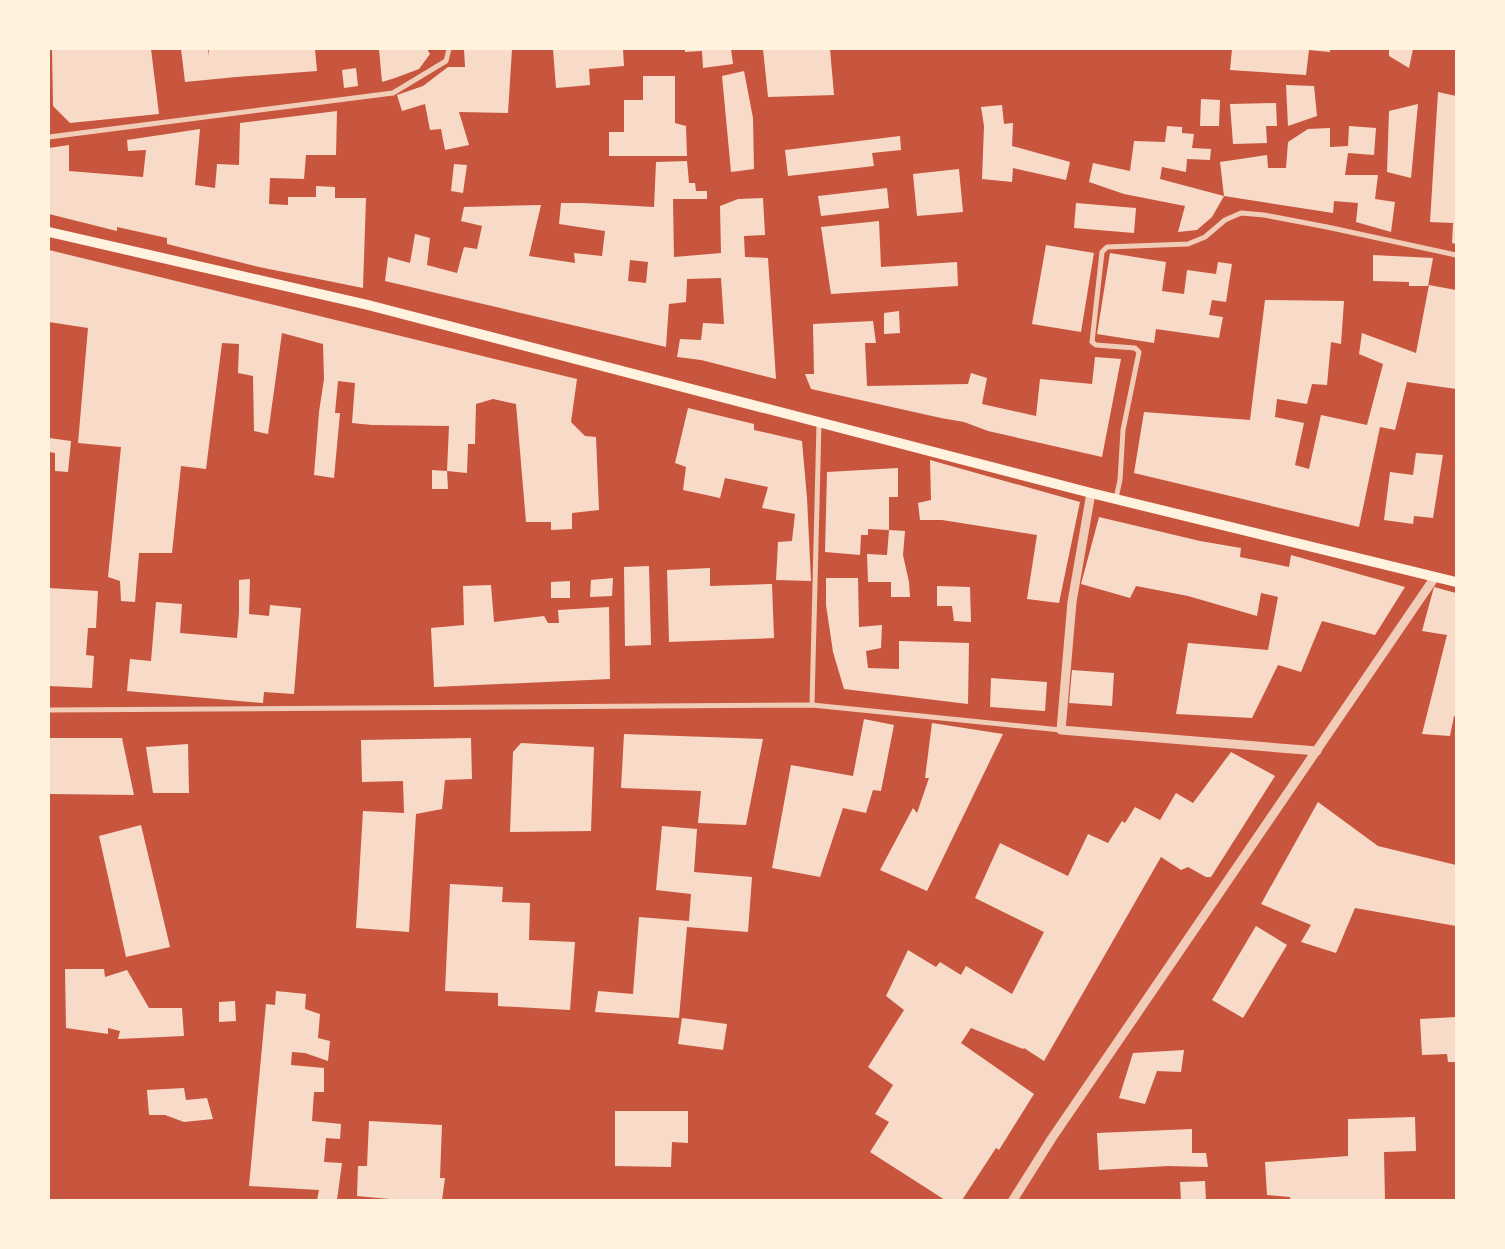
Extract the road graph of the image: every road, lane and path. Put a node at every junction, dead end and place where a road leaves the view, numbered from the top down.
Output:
1 (450, 49) edge
2 (49, 137) edge
3 (49, 232) edge
4 (1456, 255) edge
5 (819, 423) junction
6 (1091, 493) junction
7 (1116, 498) junction
8 (1435, 577) junction
9 (1456, 582) edge
10 (812, 705) junction
11 (49, 710) edge
12 (1061, 730) junction
13 (1317, 751) junction
14 (1013, 1200) edge

1 - 2 street
3 - 5 main road
4 - 7 street
5 - 6 main road
5 - 10 street
6 - 7 main road
6 - 12 street
7 - 8 main road
8 - 9 main road
8 - 13 street
10 - 11 street
10 - 12 street
12 - 13 street
13 - 14 street

